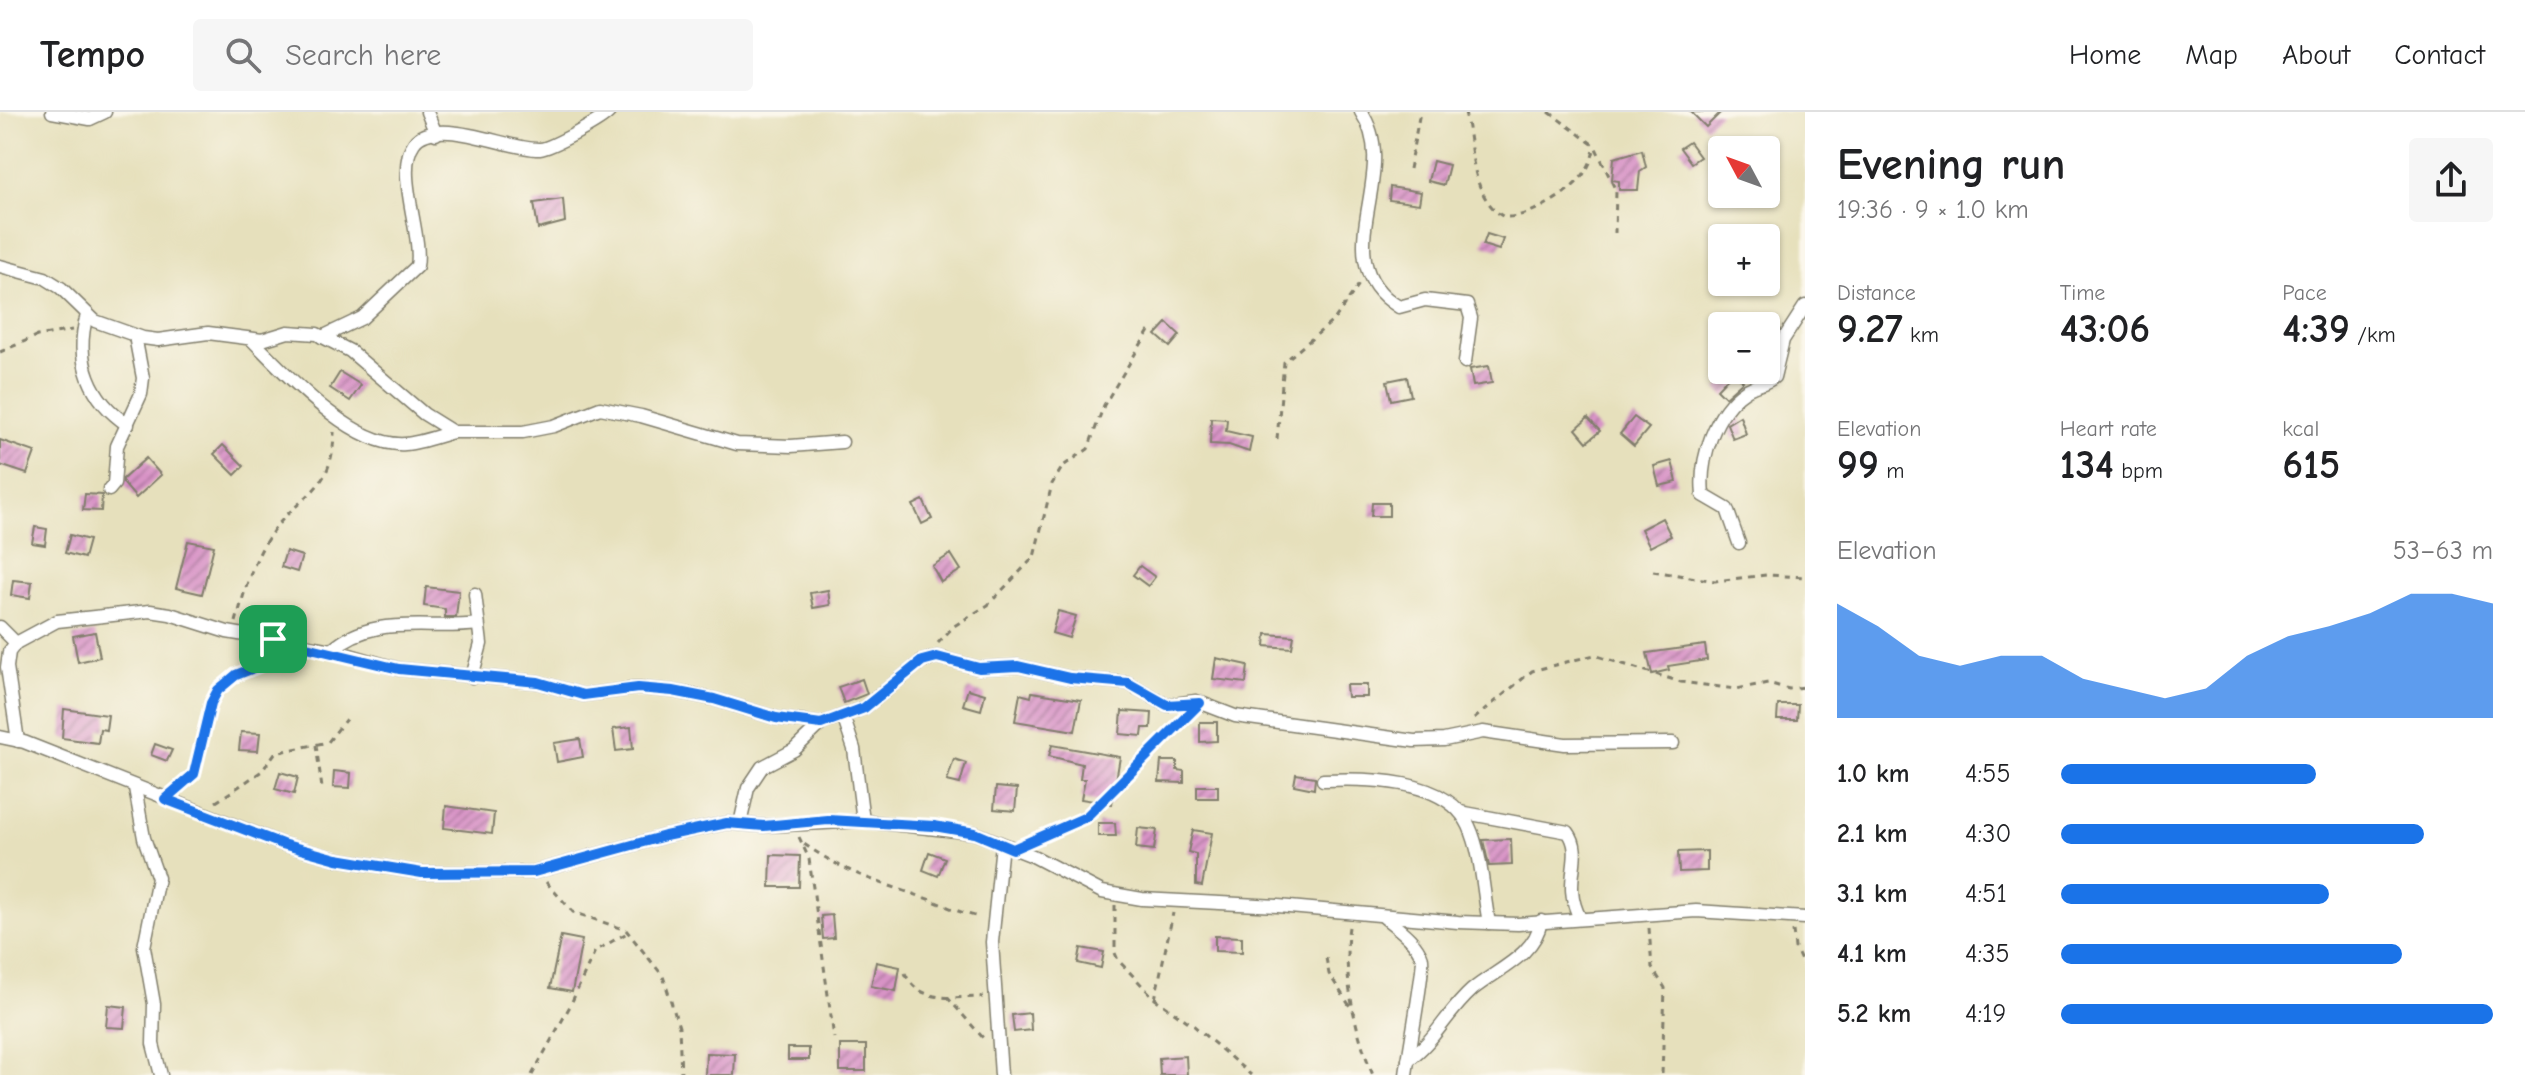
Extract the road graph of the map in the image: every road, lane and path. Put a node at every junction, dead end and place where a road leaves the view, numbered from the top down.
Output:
1 (52, 112) edge
2 (105, 112) edge
3 (427, 112) edge
4 (609, 112) edge
5 (1361, 112) edge
6 (1420, 112) edge
7 (1465, 112) edge
8 (1549, 112) edge
9 (436, 134) junction
10 (1595, 146) junction
11 (1409, 169) dead end
12 (1615, 233) dead end
13 (0, 266) edge
14 (1365, 268) junction
15 (1805, 306) edge
16 (85, 321) junction
17 (1149, 331) dead end
18 (135, 336) junction
19 (322, 337) junction
20 (252, 340) junction
21 (0, 352) edge
22 (1465, 362) dead end
23 (334, 414) junction
24 (128, 425) junction
25 (453, 432) junction
26 (1277, 439) dead end
27 (842, 442) dead end
28 (109, 490) dead end
29 (1739, 543) dead end
30 (1653, 571) dead end
31 (1805, 577) edge
32 (475, 594) dead end
33 (478, 624) junction
34 (0, 627) edge
35 (233, 633) junction
36 (273, 639) junction
37 (16, 643) junction
38 (332, 650) junction
39 (922, 661) junction
40 (4, 663) edge
41 (472, 677) junction
42 (1805, 687) edge
43 (1200, 703) junction
44 (843, 716) junction
45 (346, 719) dead end
46 (821, 724) junction
47 (1465, 725) dead end
48 (0, 737) edge
49 (18, 741) junction
50 (1673, 743) dead end
51 (316, 745) junction
52 (1323, 780) dead end
53 (135, 788) junction
54 (322, 788) dead end
55 (165, 799) junction
56 (1459, 812) junction
57 (210, 817) junction
58 (863, 821) junction
59 (740, 824) junction
60 (783, 825) junction
61 (804, 844) junction
62 (1007, 846) junction
63 (534, 872) junction
64 (1116, 895) junction
65 (1174, 903) junction
66 (1351, 914) junction
67 (1650, 915) junction
68 (1384, 917) junction
69 (1580, 918) junction
70 (1798, 918) edge
71 (994, 921) junction
72 (1541, 921) junction
73 (1489, 923) junction
74 (628, 933) junction
75 (1326, 958) dead end
76 (1805, 969) edge
77 (905, 973) dead end
78 (947, 997) junction
79 (995, 998) junction
80 (1155, 999) junction
81 (1355, 1014) junction
82 (834, 1038) dead end
83 (998, 1050) junction
84 (1408, 1060) junction
85 (161, 1075) edge
86 (532, 1075) edge
87 (681, 1075) edge
88 (1001, 1075) edge
89 (1251, 1075) edge
90 (1373, 1075) edge
91 (1406, 1075) edge
92 (1662, 1075) edge

1 - 2 street
3 - 9 street
4 - 9 street
5 - 14 street
6 - 11 path
7 - 10 path
8 - 10 path
9 - 19 street
10 - 12 path
13 - 16 street
14 - 22 street
14 - 26 path
15 - 29 street
16 - 18 street
16 - 21 path
16 - 24 street
17 - 39 path
18 - 20 street
18 - 24 street
19 - 20 street
19 - 25 street
20 - 23 street
23 - 25 street
23 - 35 path
24 - 28 street
25 - 27 street
30 - 31 path
32 - 33 street
33 - 38 street
33 - 41 street
34 - 37 street
35 - 36 street
35 - 37 street
36 - 38 street
36 - 55 path
37 - 40 street
38 - 41 street
39 - 43 street
39 - 44 street
40 - 49 street
41 - 46 street
42 - 47 path
43 - 50 street
43 - 62 path
44 - 46 street
44 - 58 street
45 - 51 path
46 - 59 street
48 - 49 street
49 - 53 street
51 - 54 path
51 - 57 path
52 - 56 street
53 - 55 street
53 - 85 street
55 - 57 street
56 - 69 street
56 - 73 street
57 - 63 street
58 - 60 street
58 - 62 street
59 - 60 street
59 - 63 street
60 - 61 path
61 - 71 path
61 - 82 path
62 - 64 street
62 - 71 street
63 - 74 path
64 - 65 street
64 - 80 path
65 - 66 street
65 - 80 path
66 - 68 street
66 - 81 path
67 - 69 street
67 - 70 street
67 - 92 path
68 - 73 street
68 - 84 street
69 - 72 street
70 - 76 path
71 - 79 street
72 - 73 street
72 - 84 street
74 - 86 path
74 - 87 path
75 - 81 path
77 - 78 path
78 - 79 path
78 - 83 path
79 - 83 street
80 - 89 path
81 - 90 path
83 - 88 street
84 - 91 street

